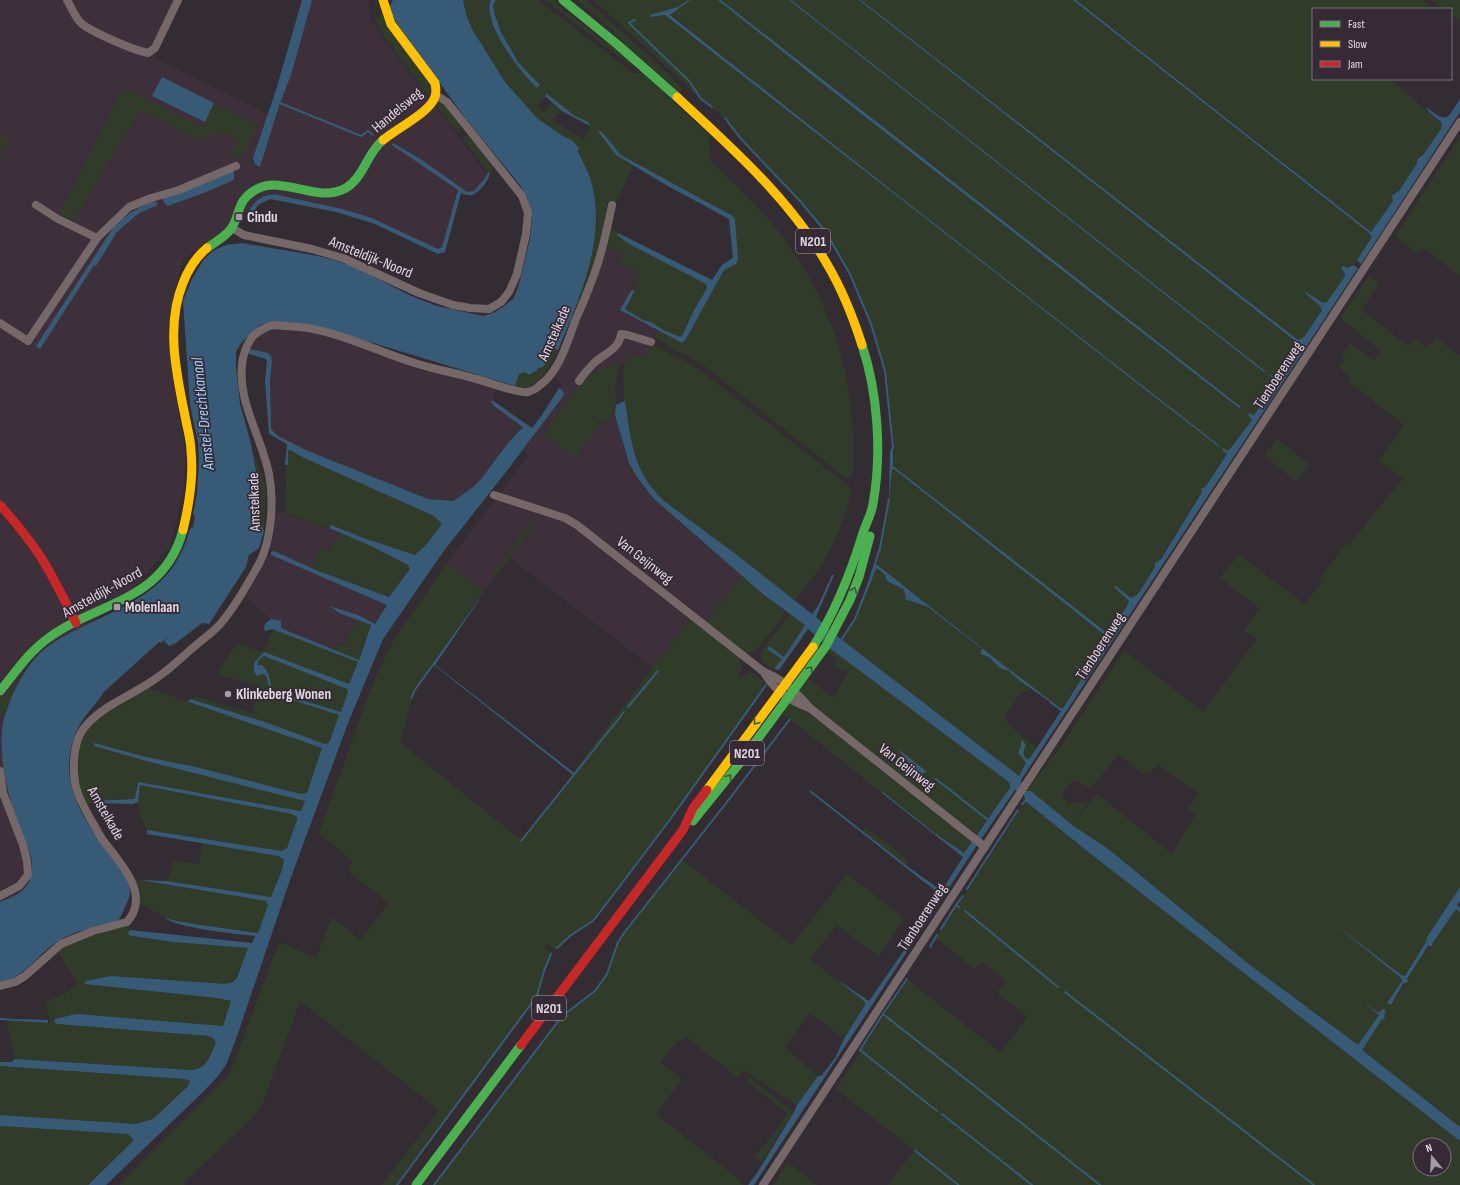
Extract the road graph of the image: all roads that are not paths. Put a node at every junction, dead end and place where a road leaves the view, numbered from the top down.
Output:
1 (67, 0) edge
2 (178, 0) edge
3 (383, 0) edge
4 (563, 0) edge
5 (436, 95) junction
6 (1460, 122) edge
7 (236, 166) dead end
8 (36, 205) dead end
9 (612, 205) dead end
10 (232, 228) junction
11 (97, 238) junction
12 (0, 323) edge
13 (651, 342) dead end
14 (579, 381) dead end
15 (494, 495) dead end
16 (0, 505) edge
17 (870, 516) junction
18 (76, 623) junction
19 (783, 688) junction
20 (0, 691) edge
21 (791, 694) junction
22 (0, 771) edge
23 (683, 830) junction
24 (984, 845) junction
25 (0, 896) edge
26 (0, 986) edge
27 (416, 1185) edge
28 (763, 1185) edge

1 - 2 street
3 - 5 main road
4 - 17 main road, N201
5 - 10 main road, Handelsweg
5 - 10 street, Amsteldijk-Noord
6 - 24 street, Tienboerenweg
7 - 11 street
8 - 11 street
9 - 26 street, Amstelkade
10 - 18 main road, Amsteldijk-Noord
11 - 12 street
13 - 14 street
15 - 19 street, Van Geijnweg
16 - 18 main road
17 - 19 main road, N201
21 -> 17 main road, N201
18 - 20 main road, Amsteldijk-Noord
19 - 21 street, Van Geijnweg
19 -> 23 main road, N201
23 -> 21 main road, N201
21 - 24 street, Van Geijnweg
22 - 25 street
23 - 27 main road, N201
24 - 28 street, Tienboerenweg

